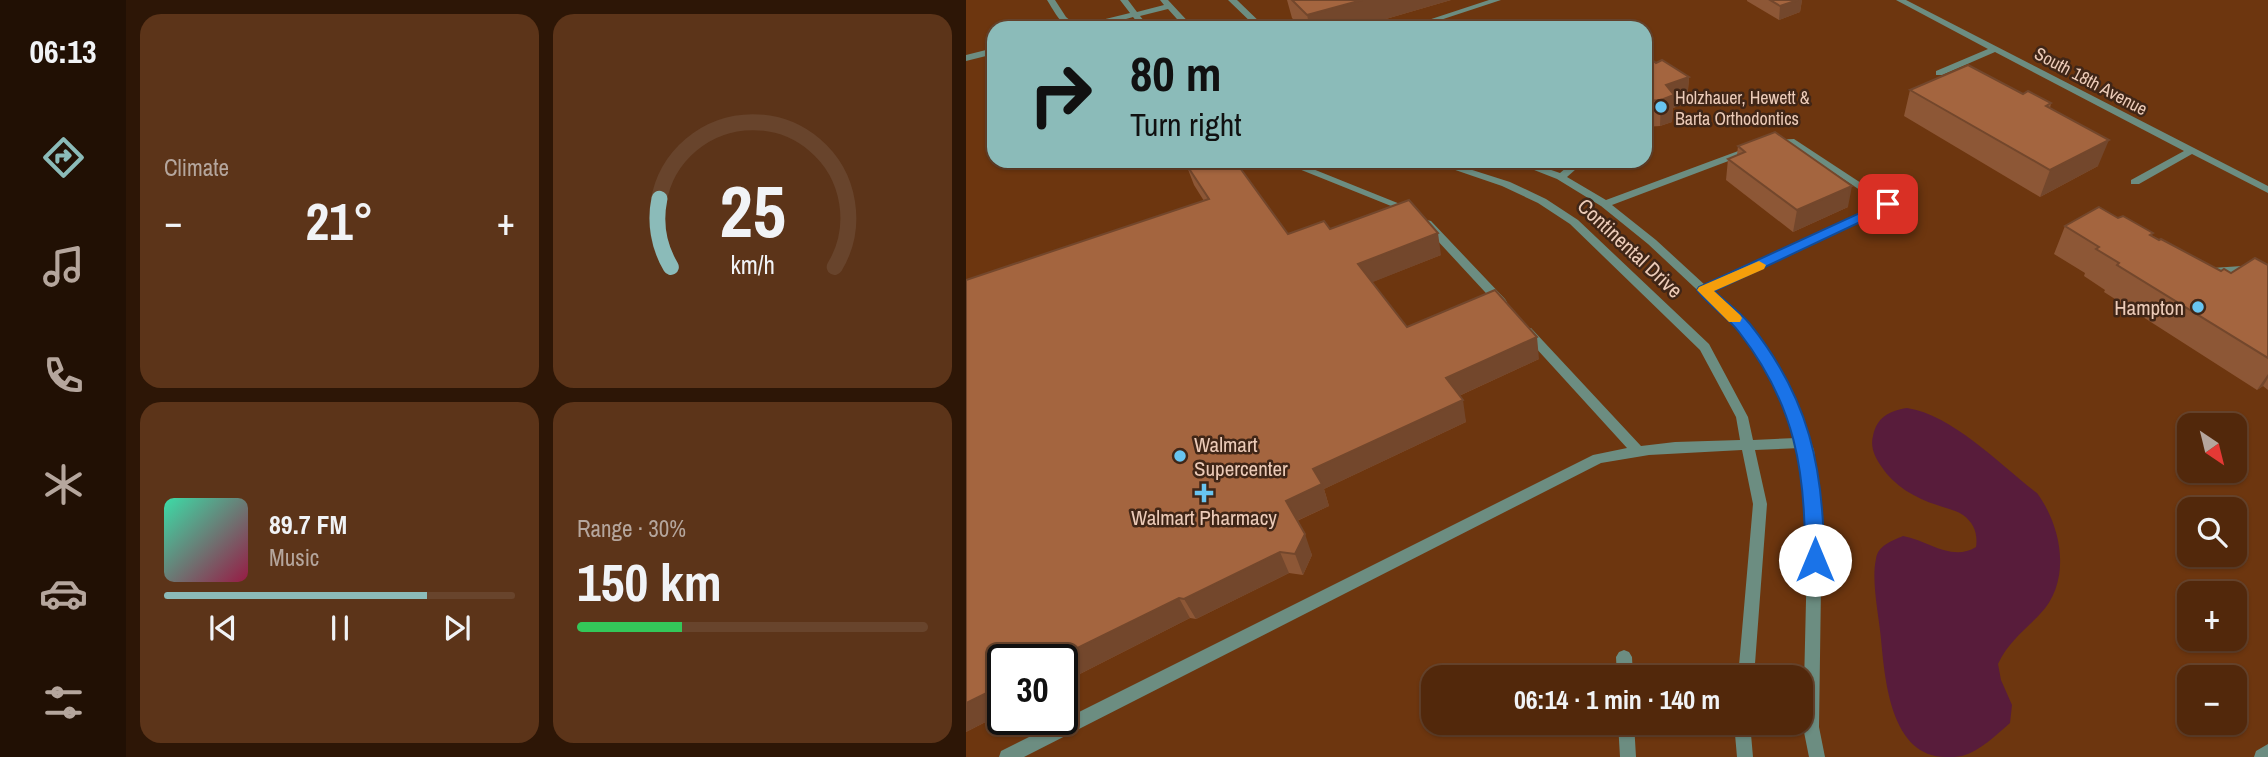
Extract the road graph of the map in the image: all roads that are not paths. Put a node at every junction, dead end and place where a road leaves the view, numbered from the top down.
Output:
1 (1051, 0) edge
2 (1124, 0) edge
3 (1232, 0) edge
4 (1497, 0) edge
5 (1900, 0) edge
6 (1167, 3) edge
7 (1135, 14) junction
8 (1066, 21) edge
9 (1106, 21) edge
10 (1140, 21) edge
11 (1184, 21) edge
12 (1254, 21) edge
13 (1430, 21) edge
14 (1995, 49) junction
15 (987, 53) edge
16 (966, 58) edge
17 (1939, 73) dead end
18 (2191, 151) junction
19 (1302, 168) edge
20 (1456, 168) edge
21 (1536, 168) edge
22 (1572, 168) edge
23 (1561, 177) junction
24 (2135, 182) dead end
25 (2266, 188) edge
26 (1605, 204) junction
27 (2268, 281) edge
28 (2224, 284) edge
29 (1704, 290) junction
30 (1508, 310) edge
31 (1517, 320) edge
32 (1804, 443) junction
33 (1748, 447) junction
34 (1636, 449) junction
35 (1624, 657) dead end
36 (1624, 665) edge
37 (1747, 665) edge
38 (1627, 735) edge
39 (1743, 735) edge
40 (2268, 752) edge
41 (1007, 757) edge
42 (1628, 757) edge
43 (1745, 757) edge
44 (1817, 757) edge
45 (2262, 757) edge

1 - 8 street
2 - 7 street
3 - 12 street
4 - 13 street
5 - 14 street, South 18th Avenue
6 - 7 street
6 - 11 street
7 - 9 street
7 - 10 street
14 - 17 street
14 - 18 street, South 18th Avenue
15 - 16 street
18 - 24 street
18 - 25 street, South 18th Avenue
19 - 30 street
20 - 33 street, Continental Drive
21 - 23 street, Continental Drive
22 - 23 street
23 - 26 street, Continental Drive
26 - 29 street, Continental Drive
26 - 29 street
27 - 28 street
29 - 32 street, Continental Drive
31 - 34 street
32 - 33 street
32 - 44 street, Continental Drive
33 - 34 street
33 - 37 street, Continental Drive
34 - 41 street
35 - 36 street
38 - 42 street
39 - 43 street
40 - 45 street

